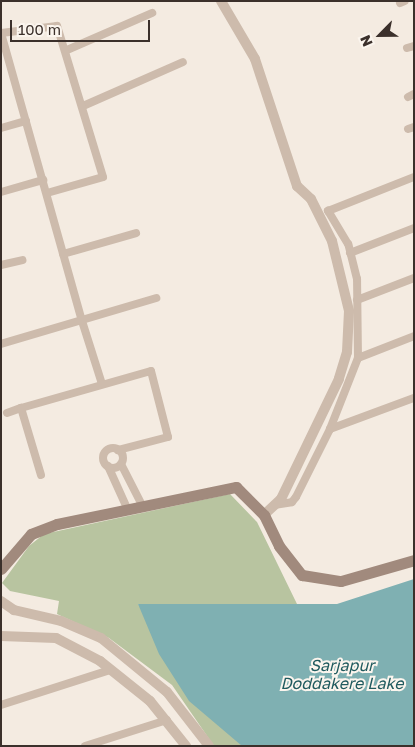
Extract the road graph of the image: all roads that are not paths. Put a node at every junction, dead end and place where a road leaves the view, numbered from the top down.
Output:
1 (221, 1) edge
2 (152, 13) dead end
3 (67, 50) junction
4 (5, 61) edge
5 (182, 62) dead end
6 (83, 106) junction
7 (26, 121) junction
8 (1, 128) edge
9 (414, 177) edge
10 (43, 180) junction
11 (1, 192) edge
12 (47, 193) junction
13 (414, 228) edge
14 (136, 233) dead end
15 (350, 253) junction
16 (63, 254) junction
17 (22, 260) dead end
18 (1, 265) edge
19 (414, 278) edge
20 (156, 298) dead end
21 (357, 300) junction
22 (82, 321) junction
23 (414, 336) edge
24 (1, 344) edge
25 (358, 358) junction
26 (102, 384) junction
27 (414, 398) edge
28 (21, 408) junction
29 (7, 412) dead end
30 (330, 429) junction
31 (118, 450) junction
32 (121, 464) junction
33 (108, 466) junction
34 (41, 475) dead end
35 (142, 505) junction
36 (274, 505) junction
37 (127, 508) junction
38 (264, 515) junction
39 (414, 560) edge
40 (1, 569) edge
41 (1, 601) edge
42 (1, 636) edge
43 (110, 670) junction
44 (1, 705) edge
45 (167, 720) junction
46 (85, 746) edge
47 (186, 746) edge
48 (209, 746) edge

1 - 36 street
2 - 3 street
3 - 4 street
3 - 6 street
4 - 7 street
5 - 6 street
6 - 12 street
7 - 8 street
7 - 10 street
9 - 15 street
10 - 11 street
10 - 12 street
12 - 16 street
13 - 15 street
14 - 16 street
15 - 21 street
16 - 22 street
17 - 18 street
19 - 21 street
20 - 22 street
21 - 25 street
22 - 24 street
22 - 26 street
23 - 25 street
25 - 30 street
26 - 28 street
26 - 31 street
27 - 30 street
28 - 29 street
28 - 34 street
30 - 36 street
31 - 32 street
31 - 33 street
32 - 33 street
32 - 35 street
33 - 37 street
35 - 37 main road
35 - 38 main road
36 - 38 street
37 - 40 main road
38 - 39 main road
41 - 48 street
42 - 43 street
43 - 44 street
43 - 45 street
45 - 46 street
45 - 47 street

